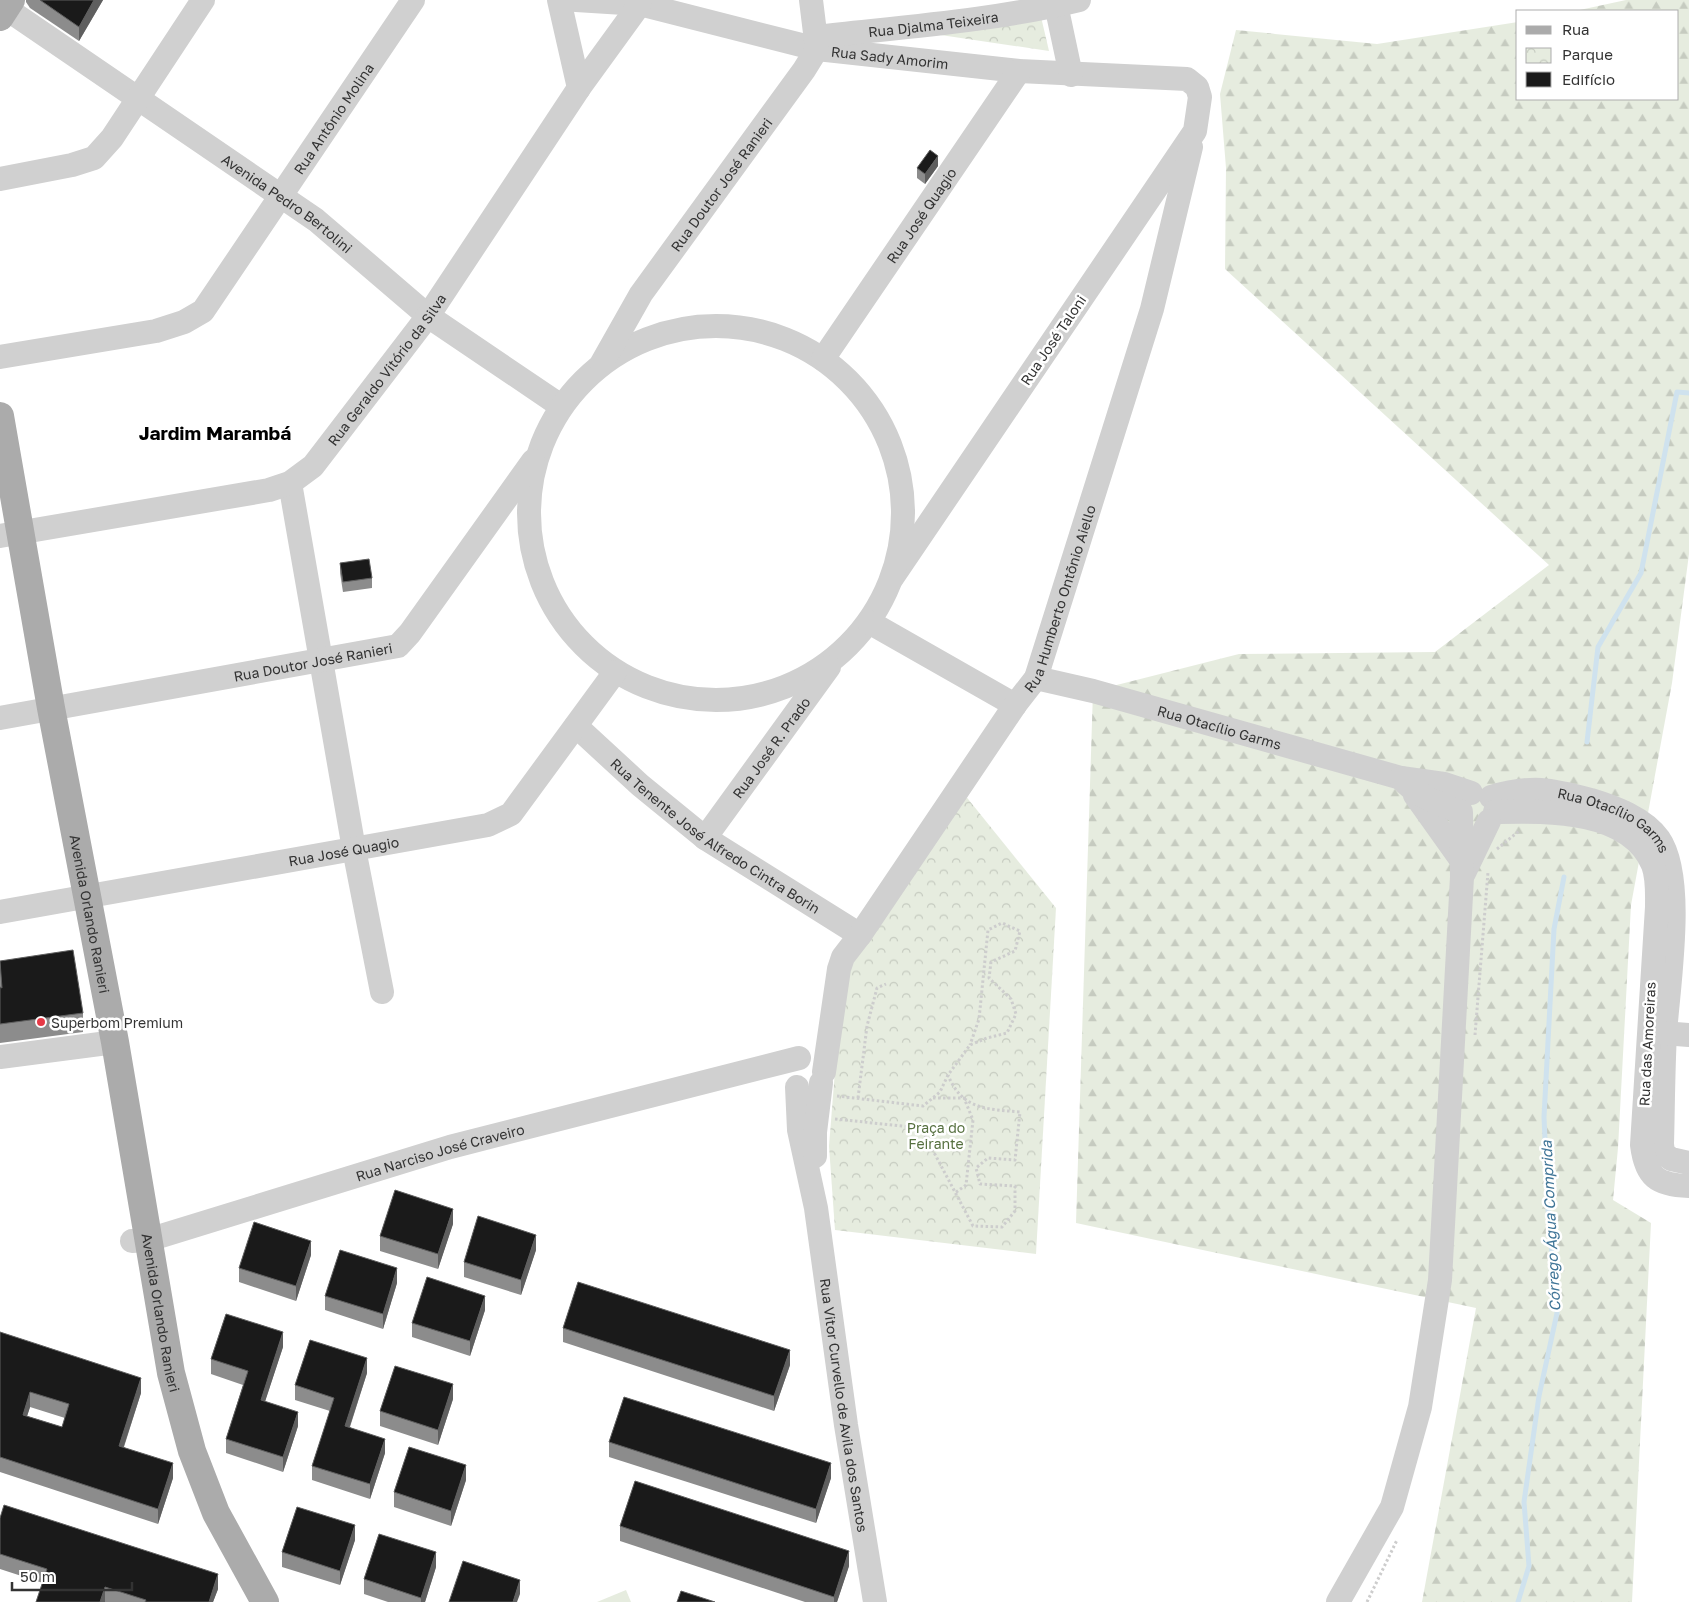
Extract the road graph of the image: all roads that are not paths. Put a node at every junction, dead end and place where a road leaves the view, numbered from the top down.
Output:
1 (203, 0) edge
2 (413, 0) edge
3 (560, 0) edge
4 (576, 0) edge
5 (810, 0) edge
6 (1079, 0) edge
7 (1055, 3) edge
8 (640, 4) junction
9 (6, 9) edge
10 (816, 43) junction
11 (1019, 71) junction
12 (1071, 75) junction
13 (579, 88) junction
14 (139, 97) junction
15 (1200, 97) joint
16 (1195, 131) junction
17 (0, 179) edge
18 (281, 196) junction
19 (428, 316) junction
20 (0, 357) edge
21 (823, 359) junction
22 (602, 363) junction
23 (561, 406) junction
24 (0, 416) edge
25 (535, 459) junction
26 (290, 484) junction
27 (0, 506) edge
28 (9, 535) edge
29 (892, 578) junction
30 (869, 622) junction
31 (837, 657) junction
32 (320, 661) junction
33 (615, 672) junction
34 (1036, 678) junction
35 (1015, 705) junction
36 (43, 710) junction
37 (0, 718) edge
38 (576, 726) junction
39 (1405, 783) junction
40 (1481, 807) junction
41 (705, 838) junction
42 (354, 849) junction
43 (1462, 869) junction
44 (80, 897) junction
45 (0, 912) edge
46 (1673, 918) edge
47 (860, 935) junction
48 (382, 992) dead end
49 (833, 1022) junction
50 (1657, 1032) junction
51 (1689, 1035) edge
52 (106, 1044) junction
53 (0, 1056) edge
54 (803, 1057) junction
55 (751, 1070) junction
56 (827, 1084) junction
57 (795, 1085) junction
58 (1680, 1161) edge
59 (1689, 1186) edge
60 (816, 1208) junction
61 (140, 1240) junction
62 (209, 1515) junction
63 (249, 1602) edge
64 (265, 1602) edge
65 (875, 1602) edge
66 (1338, 1602) edge

1 - 14 street
2 - 18 street, Rua Antônio Molina
3 - 13 street
4 - 8 street, Rua Sady Amorim
5 - 10 street
6 - 7 street, Rua Djalma Teixeira
7 - 10 street, Rua Djalma Teixeira
7 - 12 street
8 - 10 street, Rua Sady Amorim
8 - 13 street, Rua Geraldo Vitório da Silva
9 - 14 street, Avenida Pedro Bertolini
10 - 11 street, Rua Sady Amorim
10 - 22 street, Rua Doutor José Ranieri
11 - 12 street, Rua Sady Amorim
11 - 21 street, Rua José Quagio
12 - 15 street, Rua Sady Amorim
13 - 19 street, Rua Geraldo Vitório da Silva
14 - 17 street
14 - 18 street, Avenida Pedro Bertolini
15 - 16 street, Rua José Taloni
16 - 29 street, Rua José Taloni
16 - 34 street, Rua Humberto Ontõnio Aiello
18 - 19 street, Avenida Pedro Bertolini
18 - 20 street, Rua Antônio Molina
19 - 23 street, Avenida Pedro Bertolini
19 - 26 street, Rua Geraldo Vitório da Silva
21 - 22 street
21 - 29 street
22 - 23 street
23 - 25 street
24 - 28 main road, Avenida Orlando Ranieri
25 - 32 street, Rua Doutor José Ranieri
25 - 33 street
26 - 28 street, Rua Geraldo Vitório da Silva
26 - 32 street
27 - 28 main road, Avenida Orlando Ranieri
28 - 36 main road, Avenida Orlando Ranieri
29 - 30 street
30 - 31 street
30 - 35 street
31 - 33 street
31 - 41 street, Rua José R. Prado
32 - 36 street, Rua Doutor José Ranieri
32 - 42 street
33 - 38 street, Rua José Quagio
34 - 35 street, Rua Humberto Ontõnio Aiello
34 - 39 street, Rua Otacílio Garms
35 - 47 street, Rua Humberto Ontõnio Aiello
36 - 37 street, Rua Doutor José Ranieri
36 - 44 main road, Avenida Orlando Ranieri
38 - 41 street, Rua Tenente José Alfredo Cintra Borin
38 - 42 street, Rua José Quagio
39 - 40 street, Rua Otacílio Garms
39 - 43 street
40 - 43 street
40 - 46 street, Rua Otacílio Garms
41 - 47 street, Rua Tenente José Alfredo Cintra Borin
42 - 44 street, Rua José Quagio
42 - 48 street
43 - 66 street
44 - 45 street, Rua José Quagio
44 - 52 main road, Avenida Orlando Ranieri
46 - 50 street, Rua das Amoreiras
47 - 49 street, Rua Humberto Ontõnio Aiello
49 - 54 street
49 - 56 street
50 - 51 street
50 - 58 street, Rua das Amoreiras
50 - 59 street, Rua das Amoreiras
52 - 53 street
52 - 61 main road, Avenida Orlando Ranieri
54 - 55 street, Rua Narciso José Craveiro
54 - 56 street
54 - 57 street
55 - 57 street, Rua Narciso José Craveiro
55 - 61 street, Rua Narciso José Craveiro
56 - 57 street
56 - 60 street, Rua Vitor Curvello de Avila dos Santos
57 - 60 street, Rua Vitor Curvello de Avila dos Santos
60 - 65 street, Rua Vitor Curvello de Avila dos Santos
61 - 62 main road, Avenida Orlando Ranieri
62 - 63 main road, Avenida Orlando Ranieri
62 - 64 main road, Avenida Orlando Ranieri

